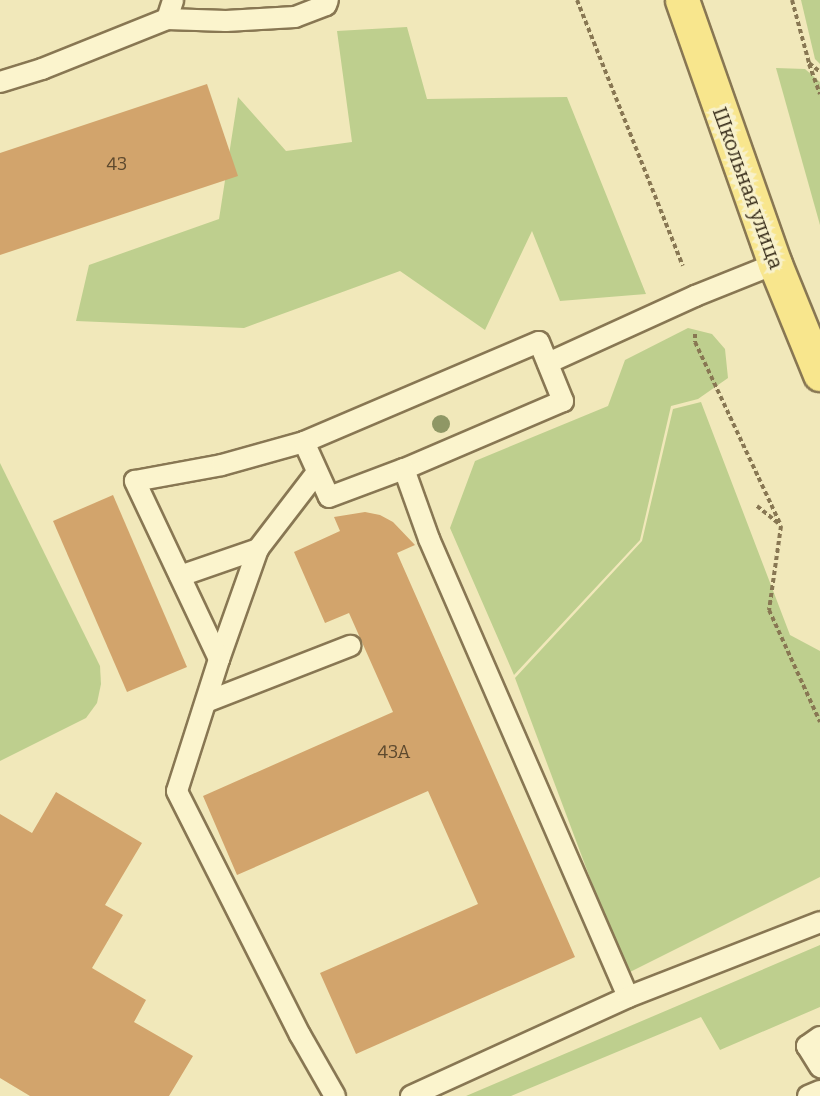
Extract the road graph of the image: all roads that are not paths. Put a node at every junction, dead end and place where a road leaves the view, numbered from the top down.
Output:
1 (173, 0) edge
2 (328, 0) edge
3 (682, 0) edge
4 (167, 19) junction
5 (0, 82) edge
6 (775, 264) junction
7 (548, 363) junction
8 (820, 374) edge
9 (304, 442) junction
10 (404, 469) junction
11 (317, 472) junction
12 (258, 549) junction
13 (180, 576) junction
14 (350, 646) dead end
15 (219, 659) junction
16 (206, 702) junction
17 (820, 922) edge
18 (628, 997) junction
19 (820, 1037) edge
20 (820, 1067) edge
21 (820, 1091) edge
22 (335, 1096) edge
23 (411, 1096) edge
24 (808, 1096) edge

1 - 4 lane
2 - 4 lane
3 - 6 main road, Школьная улица
4 - 5 lane
6 - 7 lane
6 - 8 main road, Школьная улица
7 - 9 lane
7 - 10 lane
9 - 11 lane
9 - 13 lane
10 - 11 lane
10 - 18 lane
11 - 12 lane
12 - 13 lane
12 - 15 lane
13 - 15 lane
14 - 16 lane
15 - 16 lane
16 - 22 lane
17 - 18 lane
18 - 23 lane
19 - 20 lane
21 - 24 lane

